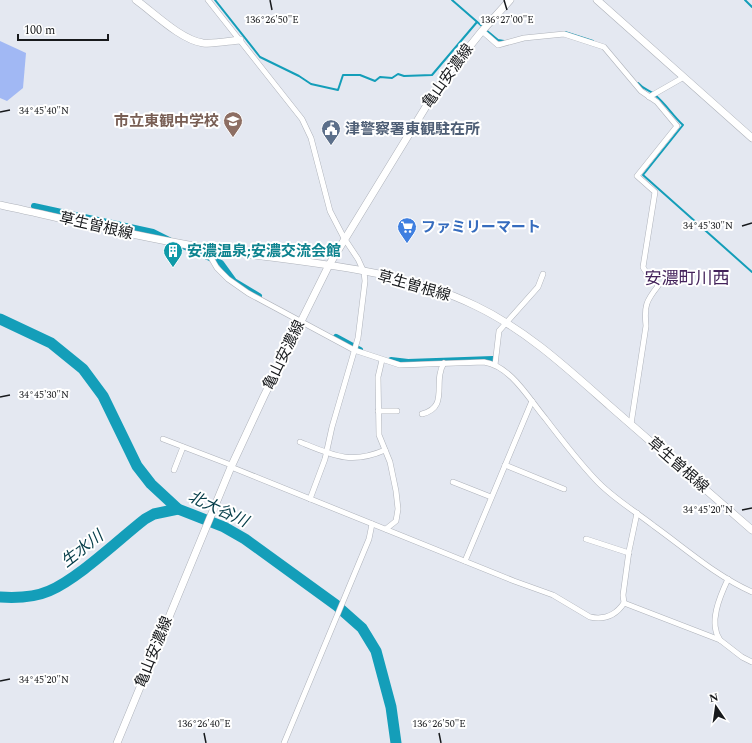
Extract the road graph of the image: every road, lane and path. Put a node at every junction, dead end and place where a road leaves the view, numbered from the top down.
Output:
1 (136, 0) edge
2 (208, 0) edge
3 (510, 0) edge
4 (597, 0) edge
5 (482, 31) junction
6 (240, 40) junction
7 (684, 77) junction
8 (649, 97) junction
9 (752, 138) edge
10 (0, 205) edge
11 (344, 238) junction
12 (210, 249) junction
13 (329, 265) junction
14 (364, 272) junction
15 (543, 274) dead end
16 (300, 322) junction
17 (507, 322) junction
18 (354, 350) junction
19 (382, 360) junction
20 (444, 363) junction
21 (495, 365) junction
22 (532, 401) junction
23 (378, 411) junction
24 (397, 411) dead end
25 (422, 414) dead end
26 (631, 424) junction
27 (163, 440) dead end
28 (300, 442) dead end
29 (183, 447) junction
30 (385, 450) junction
31 (327, 453) junction
32 (505, 465) junction
33 (231, 466) junction
34 (174, 470) dead end
35 (453, 482) dead end
36 (564, 489) dead end
37 (491, 498) junction
38 (310, 499) junction
39 (638, 513) junction
40 (372, 524) junction
41 (386, 530) junction
42 (752, 530) edge
43 (586, 540) dead end
44 (629, 554) junction
45 (465, 561) junction
46 (728, 579) junction
47 (752, 592) edge
48 (624, 603) junction
49 (720, 640) junction
50 (752, 662) edge
51 (116, 743) edge
52 (284, 743) edge

1 - 6 main road
2 - 6 street
3 - 5 main road, 亀山安濃線
4 - 7 main road
5 - 8 street
5 - 11 main road, 亀山安濃線
6 - 11 street
7 - 8 street
7 - 9 main road
8 - 26 street
10 - 12 main road, 草生曽根線
11 - 13 main road, 亀山安濃線
11 - 14 street
12 - 13 main road, 草生曽根線
12 - 16 street
13 - 14 main road, 草生曽根線
13 - 16 main road, 亀山安濃線
14 - 17 main road, 草生曽根線
14 - 18 street
15 - 17 street
16 - 18 street
16 - 33 main road, 亀山安濃線
17 - 21 street
17 - 26 main road, 草生曽根線
18 - 19 street
18 - 31 street
19 - 20 street
19 - 23 street
20 - 21 street
20 - 25 street
21 - 22 street
22 - 32 street
22 - 39 street
23 - 24 street
23 - 30 street
26 - 42 main road, 草生曽根線
27 - 29 street
28 - 31 street
29 - 33 street
29 - 34 street
30 - 31 street
30 - 41 street
31 - 38 street
32 - 36 street
32 - 37 street
33 - 38 street
33 - 51 main road, 亀山安濃線
35 - 37 street
37 - 45 street
38 - 40 street
39 - 44 street
39 - 46 street
40 - 41 street
40 - 52 street
41 - 45 street
43 - 44 street
44 - 48 street
45 - 48 street
46 - 47 street
46 - 49 street
48 - 49 street
49 - 50 street

